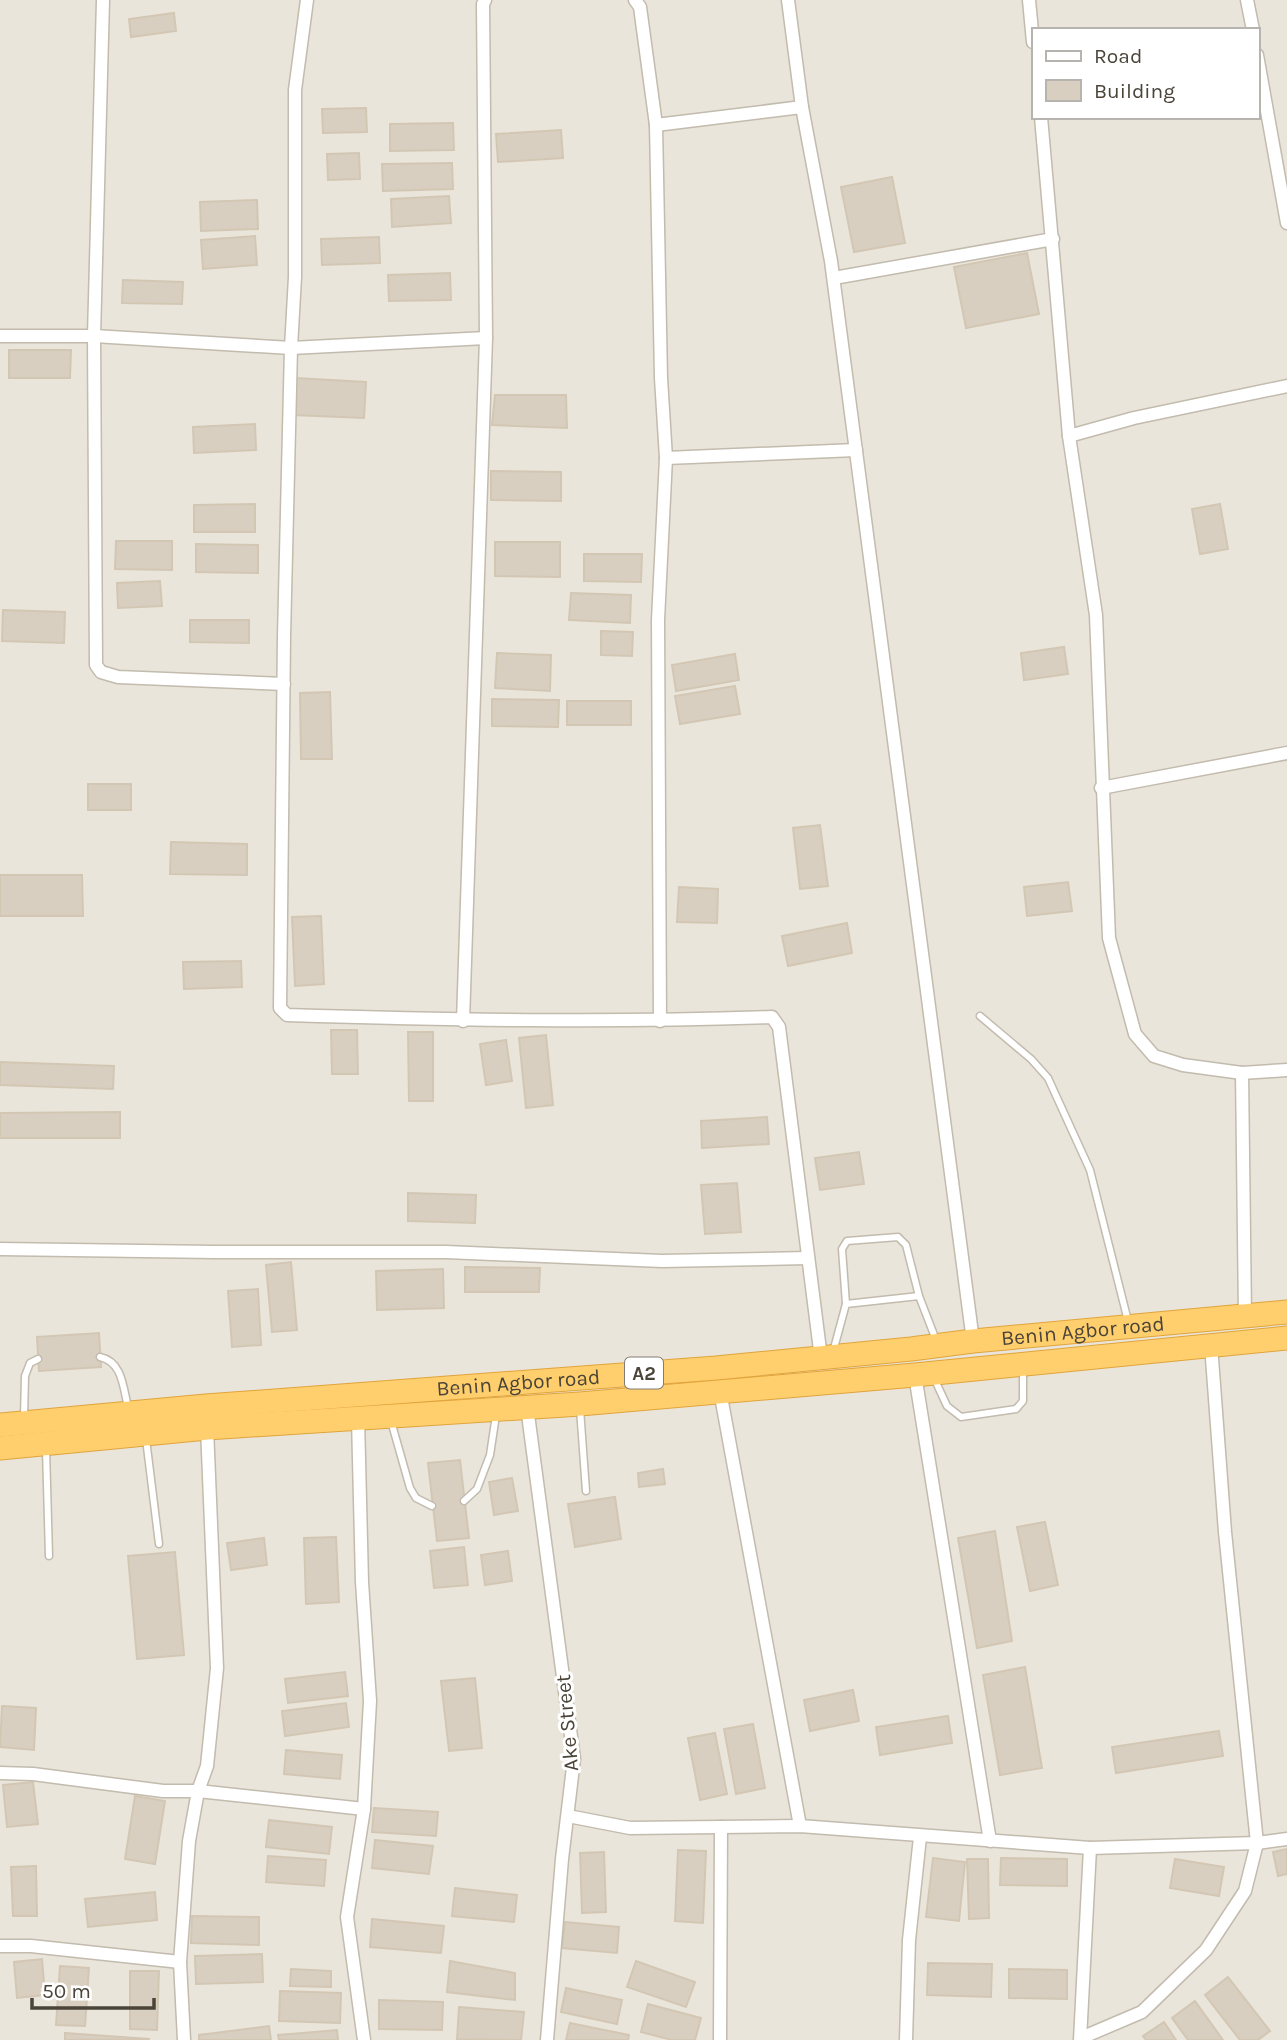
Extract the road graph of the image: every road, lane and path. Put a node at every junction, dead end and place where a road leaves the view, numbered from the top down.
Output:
1 (103, 0) edge
2 (307, 0) edge
3 (485, 0) edge
4 (635, 0) edge
5 (788, 0) edge
6 (1029, 0) edge
7 (1247, 0) edge
8 (1253, 28) edge
9 (1032, 32) edge
10 (1259, 63) edge
11 (802, 107) junction
12 (1041, 119) edge
13 (656, 125) junction
14 (1282, 158) edge
15 (1287, 223) edge
16 (1053, 239) junction
17 (834, 278) junction
18 (0, 336) edge
19 (94, 336) junction
20 (486, 338) junction
21 (291, 348) junction
22 (1287, 386) edge
23 (1069, 436) junction
24 (856, 450) junction
25 (666, 458) junction
26 (284, 684) junction
27 (1287, 753) edge
28 (1101, 788) junction
29 (980, 1016) dead end
30 (463, 1021) junction
31 (660, 1021) junction
32 (1287, 1070) edge
33 (1241, 1073) junction
34 (0, 1249) edge
35 (808, 1258) junction
36 (919, 1296) junction
37 (846, 1304) junction
38 (1287, 1312) edge
39 (1245, 1316) junction
40 (1129, 1327) junction
41 (1287, 1338) edge
42 (973, 1340) junction
43 (938, 1345) junction
44 (1211, 1345) junction
45 (100, 1357) dead end
46 (827, 1357) junction
47 (38, 1359) dead end
48 (1023, 1364) junction
49 (923, 1374) junction
50 (720, 1391) junction
51 (580, 1404) junction
52 (527, 1407) junction
53 (497, 1410) junction
54 (129, 1412) junction
55 (390, 1417) junction
56 (358, 1418) junction
57 (24, 1422) junction
58 (0, 1425) edge
59 (207, 1428) junction
60 (146, 1433) junction
61 (45, 1444) junction
62 (0, 1448) edge
63 (586, 1491) dead end
64 (464, 1501) dead end
65 (432, 1506) dead end
66 (159, 1544) dead end
67 (49, 1556) dead end
68 (0, 1773) edge
69 (198, 1791) junction
70 (364, 1809) junction
71 (568, 1816) junction
72 (800, 1826) junction
73 (721, 1827) junction
74 (920, 1837) junction
75 (1287, 1839) edge
76 (990, 1841) junction
77 (1257, 1843) junction
78 (1090, 1848) junction
79 (0, 1946) edge
80 (180, 1962) junction
81 (1081, 2039) edge
82 (184, 2040) edge
83 (365, 2040) edge
84 (547, 2040) edge
85 (720, 2040) edge
86 (906, 2040) edge

1 - 19 street
2 - 21 street
3 - 20 street
4 - 13 street
5 - 11 street
6 - 9 street
7 - 8 street
10 - 14 street
11 - 13 street
11 - 17 street
12 - 16 street
13 - 25 street
14 - 15 street
16 - 17 street
16 - 23 street
17 - 24 street
18 - 19 street
19 - 21 street
19 - 26 street
20 - 21 street
20 - 30 street
21 - 26 street
22 - 23 street
23 - 28 street
24 - 25 street
24 - 42 street
25 - 31 street
26 - 30 street
27 - 28 street
28 - 33 street
29 - 40 lane
30 - 31 street
31 - 35 street
32 - 33 street
33 - 39 street
34 - 35 street
35 - 46 street
36 - 37 lane
36 - 37 lane
36 - 43 lane
37 - 46 lane
38 - 39 highway, Benin Agbor road / A2
39 - 40 highway, Benin Agbor road / A2
40 - 42 highway, Benin Agbor road / A2
41 - 44 highway, Benin Agbor road / A2
42 - 43 highway, Benin Agbor road / A2
43 - 46 highway, Benin Agbor road / A2
44 - 48 highway, Benin Agbor road / A2
44 - 77 street
45 - 54 lane
46 - 54 highway, Benin Agbor road / A2
47 - 57 lane
48 - 49 highway, Benin Agbor road / A2
48 - 49 lane
49 - 50 highway, Benin Agbor road / A2
49 - 76 street
50 - 51 highway, Benin Agbor road / A2
50 - 72 street
51 - 52 highway, Benin Agbor road / A2
51 - 63 lane
52 - 53 highway, Benin Agbor road / A2
52 - 71 street, Ake Street
53 - 55 highway, Benin Agbor road / A2
53 - 64 lane
54 - 57 highway, Benin Agbor road / A2
55 - 56 highway, Benin Agbor road / A2
55 - 65 lane
56 - 59 highway, Benin Agbor road / A2
56 - 70 street
57 - 58 highway, Benin Agbor road / A2
59 - 60 highway, Benin Agbor road / A2
59 - 69 street
60 - 61 highway, Benin Agbor road / A2
60 - 66 lane
61 - 62 highway, Benin Agbor road / A2
61 - 67 lane
68 - 69 street
69 - 70 street
69 - 80 street
70 - 83 street
71 - 73 street
71 - 84 street, Ake Street
72 - 73 street
72 - 74 street
73 - 85 street
74 - 76 street
74 - 86 street
75 - 77 street
76 - 78 street
77 - 78 street
77 - 81 street
78 - 81 street
79 - 80 street
80 - 82 street

